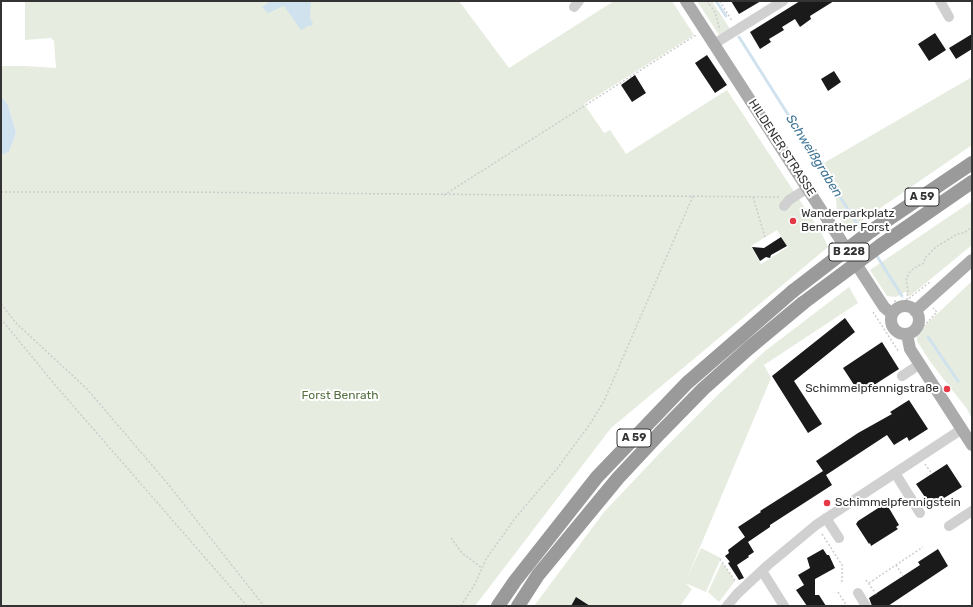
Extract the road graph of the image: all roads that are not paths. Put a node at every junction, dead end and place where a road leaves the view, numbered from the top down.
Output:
1 (686, 1) edge
2 (783, 1) edge
3 (940, 1) edge
4 (949, 17) dead end
5 (718, 41) junction
6 (972, 163) edge
7 (972, 182) edge
8 (808, 188) junction
9 (787, 203) road end
10 (972, 260) edge
11 (915, 311) junction
12 (892, 314) junction
13 (912, 334) junction
14 (920, 364) junction
15 (902, 376) dead end
16 (962, 429) junction
17 (972, 445) edge
18 (895, 473) junction
19 (972, 512) edge
20 (920, 513) dead end
21 (826, 518) junction
22 (949, 526) dead end
23 (839, 538) dead end
24 (762, 571) junction
25 (858, 593) dead end
26 (498, 606) edge
27 (518, 606) edge
28 (727, 606) edge
29 (784, 606) edge
30 (866, 606) edge

1 - 5 main road, HILDENER STRASSE / B 228
2 - 5 street
3 - 4 street
5 - 8 main road, HILDENER STRASSE / B 228
6 - 26 highway, A 59, bridge
7 - 27 highway, A 59, bridge
8 - 9 street
8 - 12 main road, HILDENER STRASSE / B 228
10 - 11 main road
11 - 12 main road
11 - 13 main road
12 - 13 main road, HILDENER STRASSE / B 228
13 - 14 main road
14 - 15 street
14 - 16 main road
16 - 17 main road
16 - 18 street
18 - 20 street
18 - 21 street
19 - 22 street
21 - 23 street
21 - 24 street
24 - 28 street
24 - 29 street
25 - 30 street

